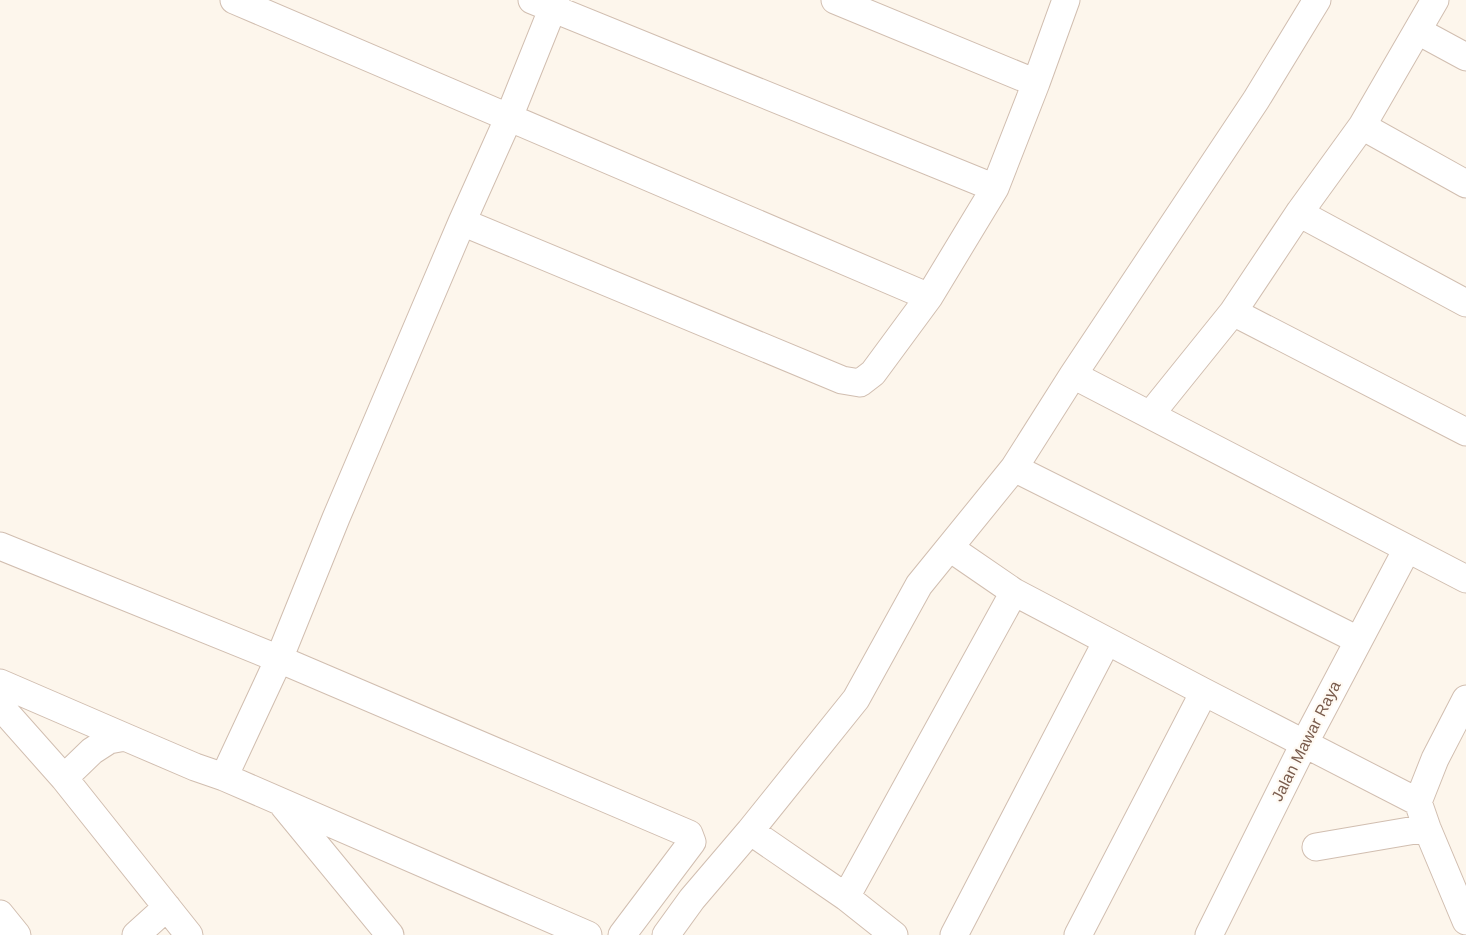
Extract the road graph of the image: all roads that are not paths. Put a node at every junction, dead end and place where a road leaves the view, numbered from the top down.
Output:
1 (234, 0) edge
2 (834, 0) edge
3 (1066, 0) edge
4 (1317, 0) edge
5 (1435, 0) edge
6 (547, 3) edge
7 (1418, 31) junction
8 (1466, 57) edge
9 (1035, 83) junction
10 (509, 117) junction
11 (1362, 126) junction
12 (1466, 184) edge
13 (995, 188) junction
14 (1299, 213) junction
15 (462, 222) junction
16 (929, 297) junction
17 (1466, 303) edge
18 (1233, 312) junction
19 (1073, 375) junction
20 (1150, 415) junction
21 (1466, 432) edge
22 (1014, 468) junction
23 (0, 546) edge
24 (950, 548) junction
25 (1407, 549) junction
26 (1466, 579) edge
27 (1014, 592) junction
28 (1358, 640) junction
29 (1107, 641) junction
30 (279, 659) junction
31 (0, 683) edge
32 (1204, 692) junction
33 (1466, 699) edge
34 (0, 706) edge
35 (125, 737) junction
36 (1305, 744) junction
37 (224, 777) junction
38 (64, 778) junction
39 (280, 801) junction
40 (1418, 802) junction
41 (1427, 828) junction
42 (750, 831) junction
43 (1316, 847) dead end
44 (846, 897) junction
45 (167, 908) junction
46 (0, 915) edge
47 (1466, 921) edge
48 (17, 935) edge
49 (136, 935) edge
50 (189, 935) edge
51 (390, 935) edge
52 (588, 935) edge
53 (622, 935) edge
54 (666, 935) edge
55 (894, 935) edge
56 (954, 935) edge
57 (1078, 935) edge
58 (1209, 935) edge

1 - 10 street
2 - 9 street
3 - 9 street
4 - 19 street
5 - 7 street
6 - 10 street
6 - 13 street
7 - 8 street
7 - 11 street
9 - 13 street
10 - 15 street
10 - 16 street
11 - 12 street
11 - 14 street
13 - 16 street
14 - 17 street
14 - 18 street
15 - 16 street
15 - 30 street
18 - 20 street
18 - 21 street
19 - 20 street
19 - 22 street
20 - 25 street
22 - 24 street
22 - 28 street
23 - 30 street
24 - 27 street
24 - 42 street
25 - 26 street
25 - 28 street, Jalan Mawar Raya
27 - 29 street
27 - 44 street
28 - 36 street, Jalan Mawar Raya
29 - 32 street
29 - 56 street
30 - 37 street
30 - 53 street
31 - 35 street
32 - 36 street
32 - 57 street
33 - 40 street
34 - 38 street
35 - 37 street
35 - 38 street
36 - 40 street
36 - 58 street, Jalan Mawar Raya
37 - 39 street
38 - 45 street
39 - 51 street
39 - 52 street
40 - 41 street
41 - 43 street
41 - 47 street
42 - 44 street
42 - 54 street
44 - 55 street
45 - 49 street
45 - 50 street
46 - 48 street

